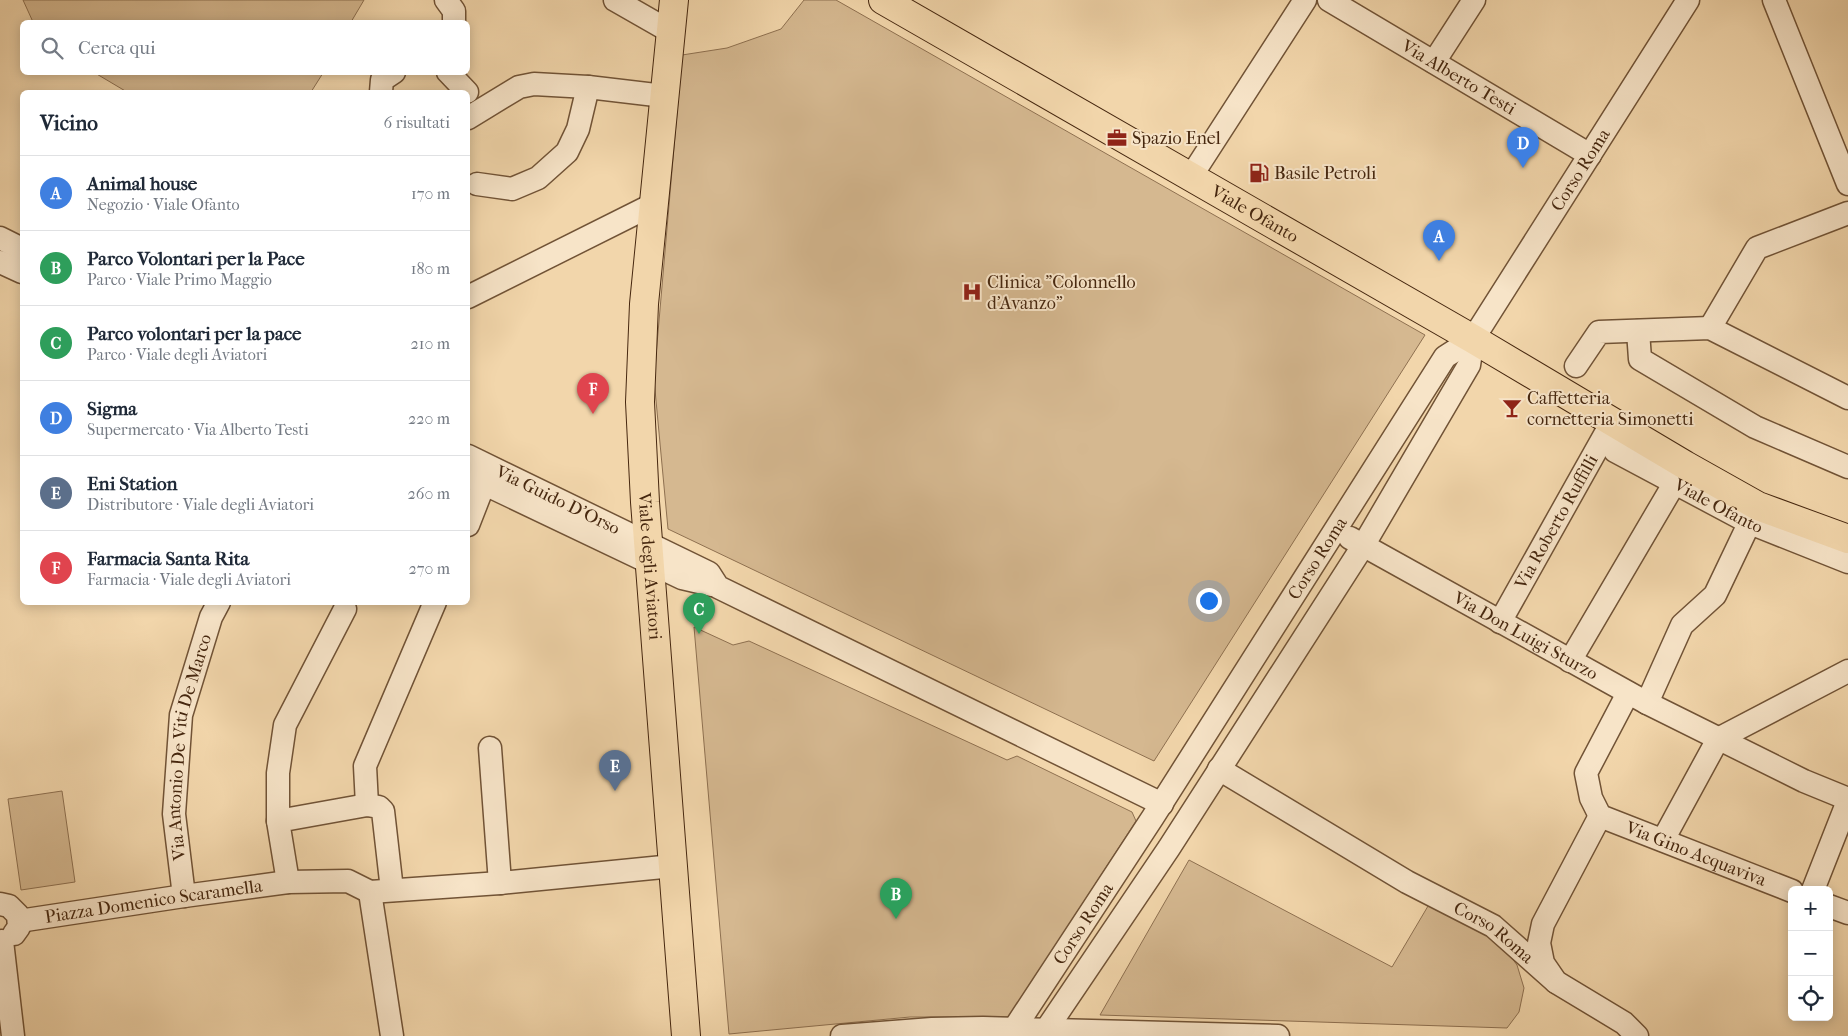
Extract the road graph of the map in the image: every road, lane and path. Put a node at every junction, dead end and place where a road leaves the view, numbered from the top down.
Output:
1 (446, 0) edge
2 (615, 0) edge
3 (674, 0) edge
4 (883, 0) edge
5 (1305, 0) edge
6 (1329, 0) edge
7 (1474, 0) edge
8 (1688, 0) edge
9 (1774, 0) edge
10 (454, 20) edge
11 (671, 32) junction
12 (1434, 62) junction
13 (390, 75) edge
14 (450, 75) edge
15 (588, 87) junction
16 (381, 90) edge
17 (461, 90) edge
18 (664, 96) junction
19 (471, 103) edge
20 (1590, 155) junction
21 (1190, 178) junction
22 (1848, 184) edge
23 (471, 185) edge
24 (654, 204) junction
25 (1848, 213) edge
26 (0, 238) edge
27 (20, 248) edge
28 (0, 262) edge
29 (20, 271) edge
30 (470, 296) edge
31 (1710, 328) junction
32 (1638, 331) junction
33 (1473, 339) junction
34 (1576, 366) dead end
35 (1848, 398) edge
36 (1619, 426) junction
37 (470, 457) edge
38 (1848, 467) edge
39 (1679, 475) junction
40 (476, 480) edge
41 (470, 514) edge
42 (1754, 515) junction
43 (1336, 529) junction
44 (1848, 539) edge
45 (1363, 546) junction
46 (648, 552) junction
47 (1848, 562) edge
48 (217, 605) edge
49 (434, 605) edge
50 (345, 608) dead end
51 (1500, 622) junction
52 (1570, 661) junction
53 (1848, 671) edge
54 (1638, 698) junction
55 (1718, 739) junction
56 (490, 748) dead end
57 (1219, 769) junction
58 (1848, 800) edge
59 (1199, 801) junction
60 (1162, 803) junction
61 (367, 806) junction
62 (1600, 816) junction
63 (278, 820) junction
64 (1179, 832) junction
65 (1663, 840) junction
66 (673, 866) junction
67 (288, 882) junction
68 (500, 883) junction
69 (1815, 886) edge
70 (1788, 889) edge
71 (392, 890) junction
72 (370, 892) junction
73 (184, 896) junction
74 (0, 904) edge
75 (1833, 907) edge
76 (1848, 913) edge
77 (19, 921) junction
78 (1, 940) edge
79 (1556, 982) junction
80 (1014, 1029) junction
81 (1046, 1030) junction
82 (13, 1036) edge
83 (392, 1036) edge
84 (686, 1036) edge
85 (842, 1036) edge
86 (1278, 1036) edge
87 (1637, 1036) edge

1 - 10 street
2 - 11 street
3 - 11 main road, Viale degli Aviatori
4 - 21 main road, Viale Ofanto
5 - 21 street
6 - 12 street, Via Alberto Testi
7 - 12 street
8 - 20 street, Corso Roma
9 - 22 street
11 - 18 main road, Viale degli Aviatori
12 - 20 street, Via Alberto Testi
13 - 16 street
14 - 17 street
15 - 18 street
15 - 19 street
15 - 23 street
18 - 24 main road, Viale degli Aviatori
20 - 33 street, Corso Roma
21 - 33 main road, Viale Ofanto
24 - 30 street
24 - 46 main road, Viale degli Aviatori
25 - 31 street
26 - 27 street
28 - 29 street
31 - 32 street
31 - 35 street
32 - 34 street
32 - 38 street
33 - 36 main road, Viale Ofanto
33 - 43 street, Corso Roma
33 - 45 street, Corso Roma
36 - 39 main road, Viale Ofanto
36 - 51 street, Via Roberto Ruffilli
37 - 46 street, Via Guido D'Orso
39 - 42 main road, Viale Ofanto
39 - 52 street
40 - 41 street
40 - 46 street, Via Guido D'Orso
42 - 44 main road, Viale Ofanto
42 - 47 street, Viale Ofanto
42 - 54 street
43 - 45 street, Via Don Luigi Sturzo
43 - 60 street, Corso Roma
45 - 51 street, Via Don Luigi Sturzo
45 - 57 street, Corso Roma
46 - 60 street
46 - 66 main road, Viale degli Aviatori
48 - 73 street, Via Antonio De Viti De Marco
49 - 61 street
50 - 63 street, Piazza Domenico Scaramella
51 - 52 street, Via Don Luigi Sturzo
52 - 54 street, Via Don Luigi Sturzo
53 - 55 street
54 - 55 street, Via Don Luigi Sturzo
54 - 62 street
55 - 58 street, Via Don Luigi Sturzo
55 - 65 street
56 - 68 street
57 - 59 street, Corso Roma
57 - 79 street, Corso Roma
58 - 69 street, Via Don Luigi Sturzo
59 - 60 street
59 - 64 street, Corso Roma
60 - 64 street
60 - 80 street, Corso Roma
61 - 63 street
61 - 71 street
62 - 65 street, Via Gino Acquaviva
62 - 79 street
63 - 67 street, Piazza Domenico Scaramella
64 - 81 street, Corso Roma
65 - 70 street, Via Gino Acquaviva
66 - 68 street
66 - 84 main road, Viale degli Aviatori
67 - 72 street, Piazza Domenico Scaramella
67 - 73 street, Piazza Domenico Scaramella
68 - 71 street
71 - 72 street
72 - 83 street
73 - 77 street, Piazza Domenico Scaramella
74 - 77 street
75 - 76 street
77 - 78 street
78 - 82 street
79 - 87 street
80 - 81 street
80 - 85 street
81 - 86 street

